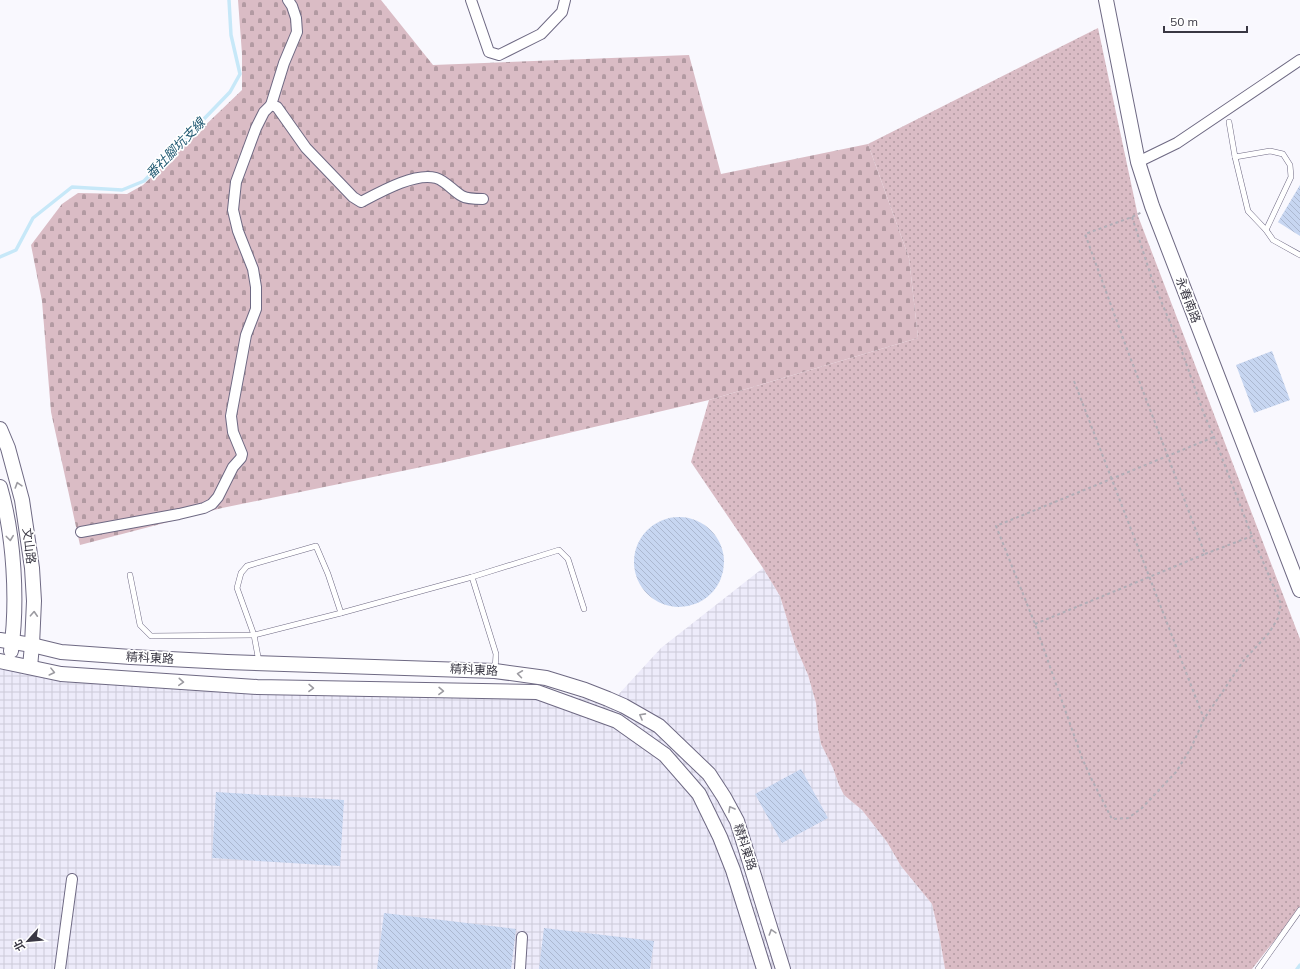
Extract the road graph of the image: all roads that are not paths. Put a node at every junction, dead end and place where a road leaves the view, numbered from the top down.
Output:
1 (288, 0) edge
2 (471, 0) edge
3 (565, 0) edge
4 (1106, 0) edge
5 (1300, 60) edge
6 (271, 105) junction
7 (1229, 122) dead end
8 (1235, 157) junction
9 (1138, 162) junction
10 (483, 199) dead end
11 (1266, 230) junction
12 (1300, 255) edge
13 (0, 429) edge
14 (0, 486) edge
15 (81, 532) dead end
16 (130, 575) dead end
17 (472, 578) junction
18 (1300, 590) edge
19 (584, 609) dead end
20 (341, 613) junction
21 (254, 635) junction
22 (6, 641) edge
23 (32, 645) junction
24 (5, 662) edge
25 (259, 663) junction
26 (30, 667) junction
27 (495, 671) junction
28 (72, 879) dead end
29 (1300, 910) edge
30 (522, 938) dead end
31 (60, 969) edge
32 (520, 969) edge
33 (764, 969) edge
34 (783, 969) edge
35 (1258, 969) edge

1 - 6 street
2 - 3 street
4 - 9 street, 永春南路
5 - 9 street
6 - 10 street
6 - 15 street
7 - 8 lane
8 - 11 lane
8 - 11 lane
9 - 18 street, 永春南路
11 - 12 lane
23 -> 13 street, 文山路
14 -> 22 street, 文山路
16 - 21 lane
17 - 19 lane
17 - 20 lane
17 - 27 lane
20 - 21 lane
20 - 21 lane
21 - 25 lane
22 - 23 street, 精科東路
22 - 24 street, 文山路
23 - 25 street, 精科東路
23 - 26 street, 文山路
24 - 26 street, 精科東路
25 - 27 street, 精科東路
26 -> 33 street, 精科東路
34 -> 27 street, 精科東路
28 - 31 street
29 - 35 lane
30 - 32 street

